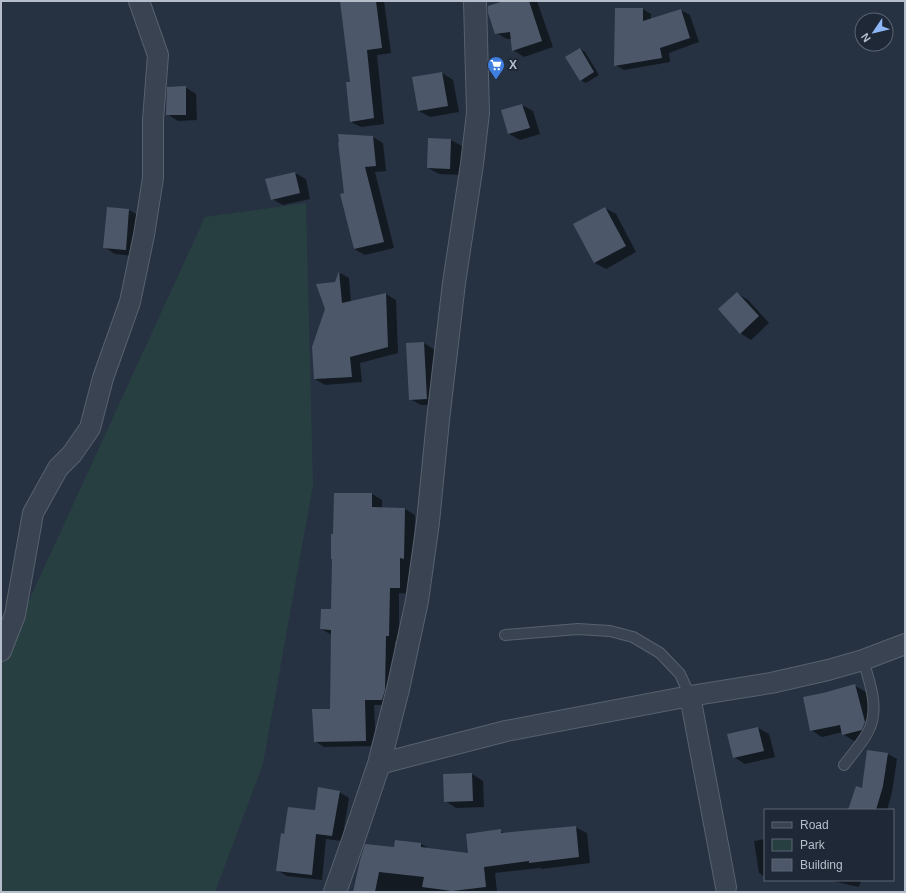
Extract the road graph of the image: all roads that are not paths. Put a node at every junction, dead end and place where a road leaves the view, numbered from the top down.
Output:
1 (139, 1) edge
2 (475, 1) edge
3 (505, 635) dead end
4 (905, 644) edge
5 (1, 651) edge
6 (863, 660) junction
7 (690, 696) junction
8 (379, 764) junction
9 (844, 765) dead end
10 (726, 887) dead end
11 (335, 892) edge

1 - 5 street
2 - 8 street
3 - 7 lane
4 - 6 street
6 - 7 street
6 - 9 lane
7 - 8 street
7 - 10 street
8 - 11 street

